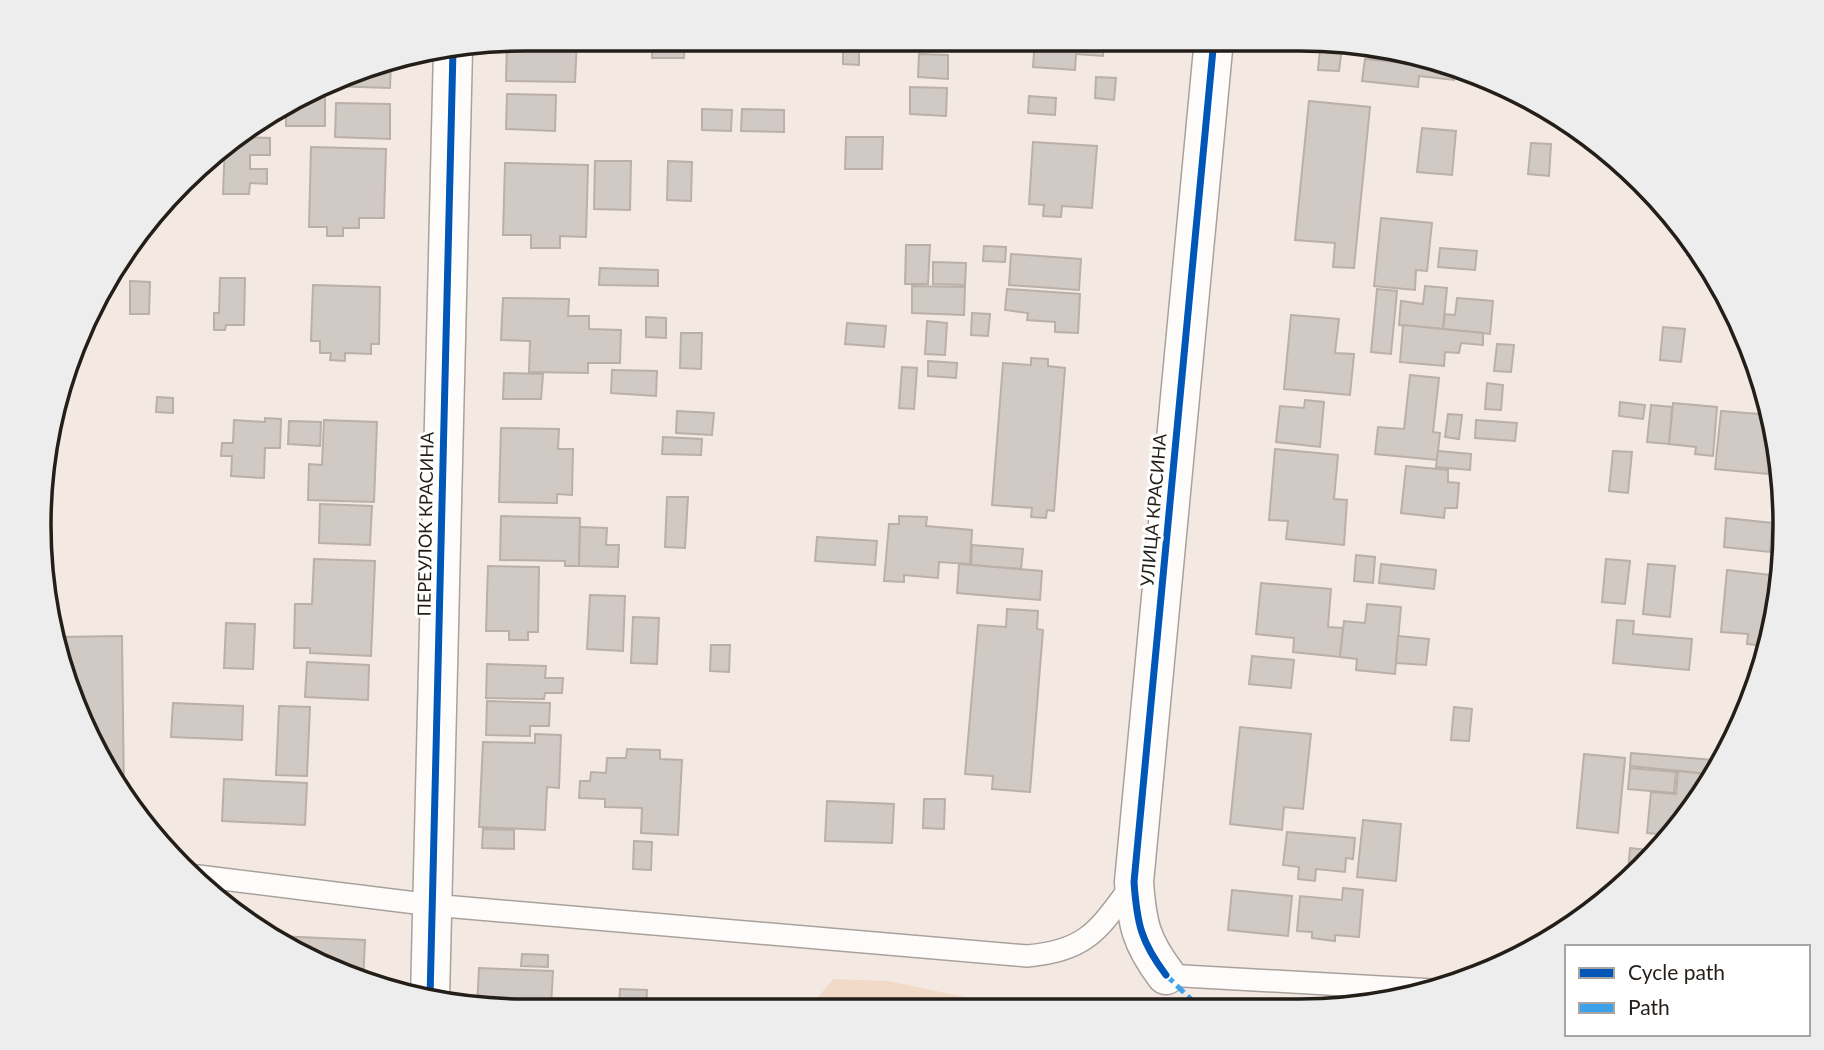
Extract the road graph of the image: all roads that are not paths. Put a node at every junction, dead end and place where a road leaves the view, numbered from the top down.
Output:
1 (1213, 51) edge
2 (453, 57) edge
3 (207, 877) edge
4 (1134, 882) junction
5 (432, 905) junction
6 (1166, 975) joint
7 (1400, 988) edge
8 (430, 990) edge

1 - 4 street, УЛИЦА КРАСИНА
2 - 5 street, ПЕРЕУЛОК КРАСИНА
3 - 5 lane
4 - 5 lane
4 - 6 street, УЛИЦА КРАСИНА
5 - 8 street, ПЕРЕУЛОК КРАСИНА
6 - 7 lane

